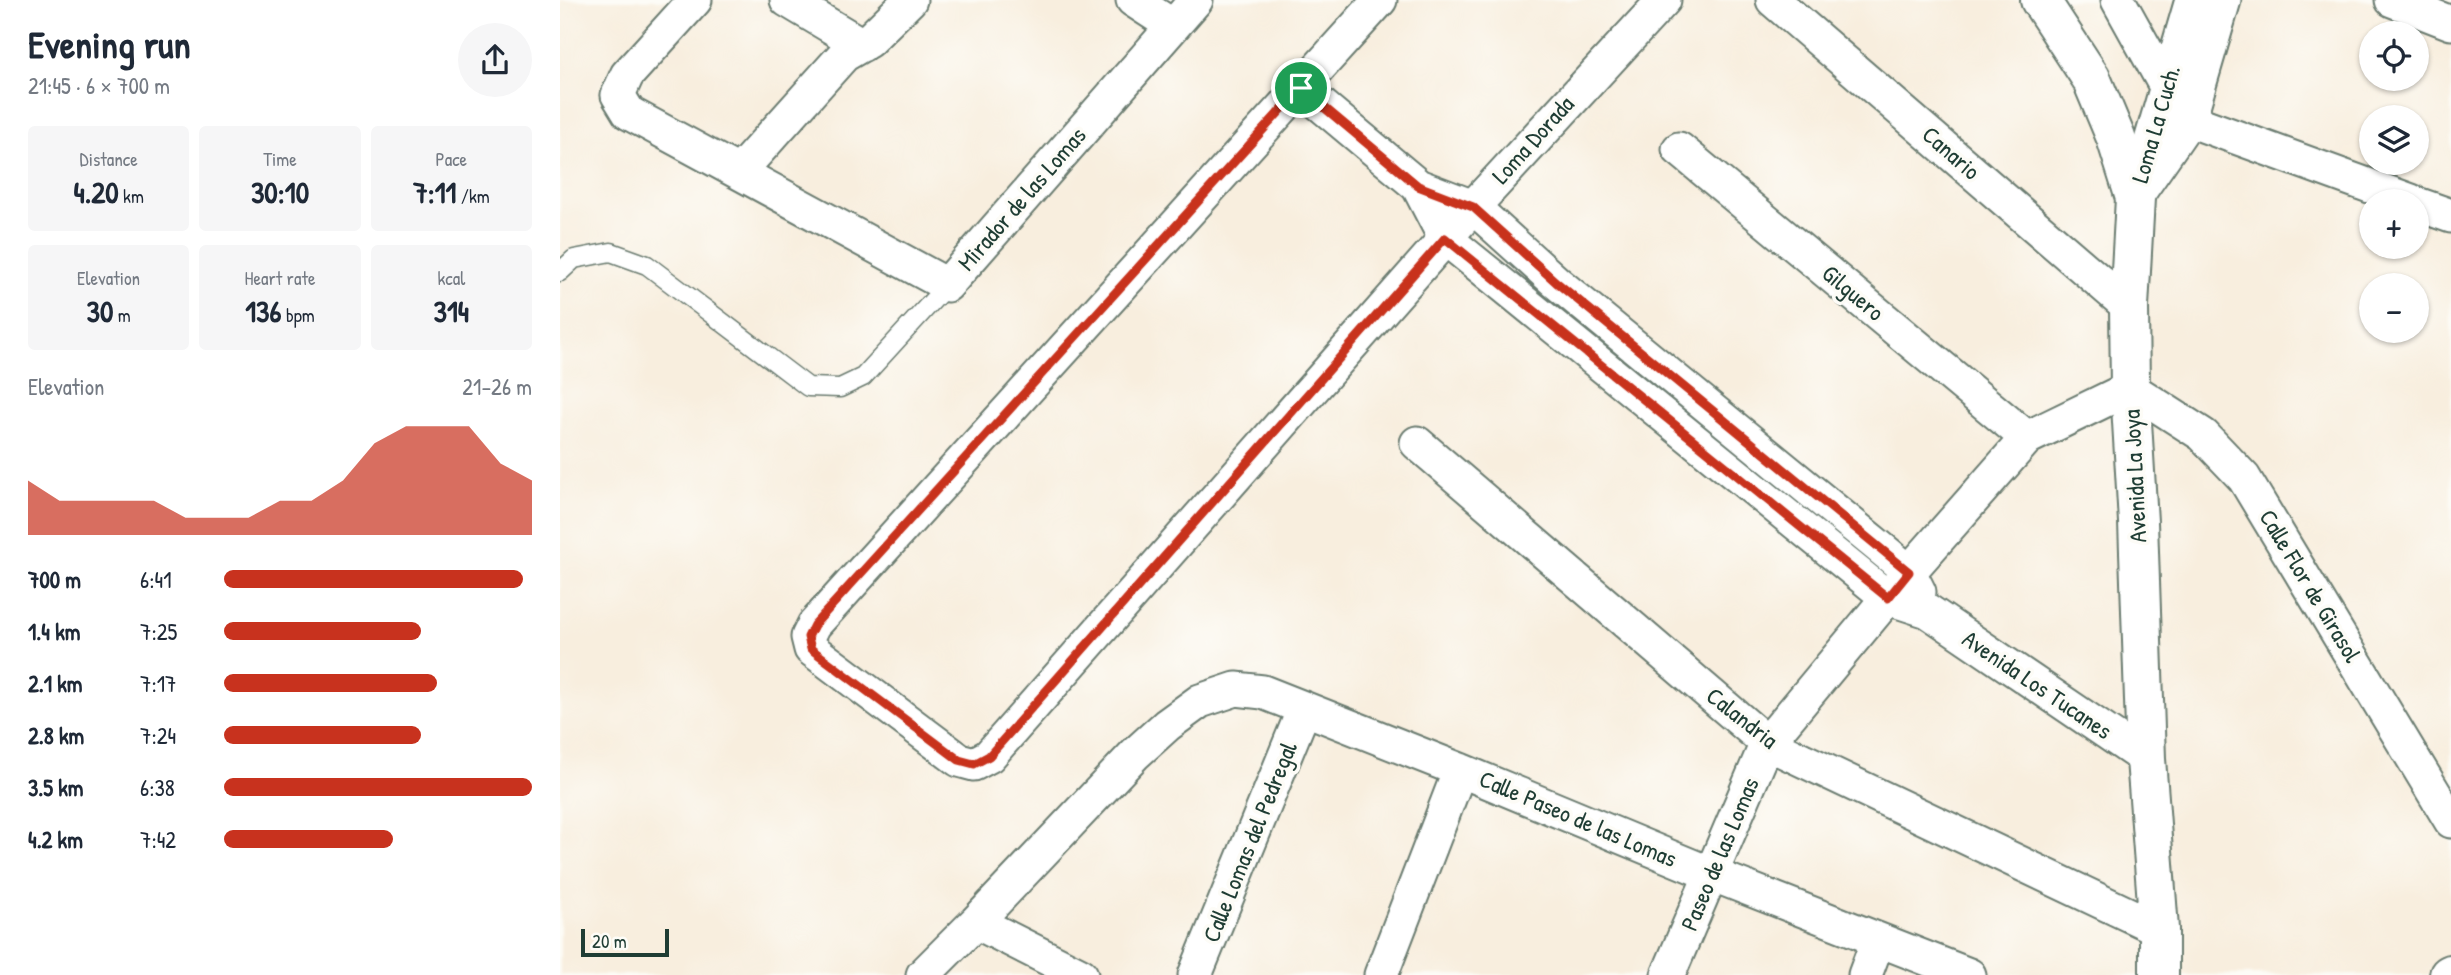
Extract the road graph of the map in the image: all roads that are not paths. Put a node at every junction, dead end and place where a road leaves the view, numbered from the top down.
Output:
1 (695, 0) edge
2 (787, 0) edge
3 (910, 0) edge
4 (1133, 0) edge
5 (1196, 0) edge
6 (1380, 0) edge
7 (1664, 0) edge
8 (2040, 0) edge
9 (2118, 0) edge
10 (2192, 0) edge
11 (2224, 0) edge
12 (2392, 0) edge
13 (1787, 4) edge
14 (2451, 23) edge
15 (1173, 26) junction
16 (862, 45) junction
17 (1301, 88) junction
18 (2166, 89) junction
19 (2189, 120) junction
20 (1679, 149) dead end
21 (739, 172) junction
22 (1418, 186) junction
23 (2378, 189) edge
24 (2135, 198) junction
25 (1473, 207) junction
26 (2429, 208) edge
27 (2451, 216) edge
28 (1445, 238) junction
29 (560, 272) edge
30 (947, 285) junction
31 (2129, 307) junction
32 (2130, 388) junction
33 (2027, 438) junction
34 (1417, 443) dead end
35 (1909, 572) junction
36 (1888, 598) junction
37 (1928, 611) junction
38 (1304, 709) junction
39 (1767, 743) junction
40 (2146, 759) junction
41 (1460, 770) junction
42 (2451, 821) edge
43 (1711, 874) junction
44 (976, 922) junction
45 (2159, 929) junction
46 (1878, 940) junction
47 (923, 975) edge
48 (1081, 975) edge
49 (1195, 975) edge
50 (1381, 975) edge
51 (1668, 975) edge
52 (1865, 975) edge
53 (1969, 975) edge
54 (2159, 975) edge

1 - 21 street
2 - 16 street
3 - 16 street
4 - 15 street
5 - 15 street, Mirador de las Lomas
6 - 17 street
7 - 25 street, Loma Dorada
8 - 24 main road, Avenida La Joya
9 - 18 street
10 - 18 street, Loma La Cuch.
11 - 19 street, Loma La Cuch.
12 - 14 street
13 - 31 street, Canario
15 - 30 street, Mirador de las Lomas
16 - 21 street
17 - 22 street
17 - 28 street, Loma Dorada
18 - 19 street
18 - 24 street, Loma La Cuch.
19 - 23 street
19 - 24 street, Loma La Cuch.
20 - 33 street, Gilguero
21 - 30 street
22 - 25 street
22 - 28 street
24 - 31 main road, Avenida La Joya
25 - 28 street, Loma Dorada
25 - 35 street, Avenida Los Tucanes
26 - 27 street
28 - 36 street, Avenida Los Tucanes
29 - 30 lane, Mirador de las Lomas
31 - 32 main road, Avenida La Joya
32 - 33 street, Paseo de las Lomas
32 - 40 main road, Avenida La Joya
32 - 42 street, Calle Flor de Girasol
33 - 35 street, Paseo de las Lomas
34 - 39 street, Calandria
35 - 36 street, Paseo de las Lomas
35 - 37 street, Avenida Los Tucanes
36 - 37 street, Avenida Los Tucanes
36 - 39 street, Paseo de las Lomas
37 - 40 street, Avenida Los Tucanes
38 - 41 street, Calle Paseo de las Lomas
38 - 44 street, Calle Paseo de las Lomas
38 - 49 street, Calle Lomas del Pedregal
39 - 43 street, Paseo de las Lomas
39 - 45 street, Calandria
40 - 45 main road, Avenida La Joya
41 - 43 street, Calle Paseo de las Lomas
41 - 50 street, Calle Paseo de las Lomas
43 - 46 street, Calle Paseo de las Lomas
43 - 51 street, Paseo de las Lomas
44 - 47 street
44 - 48 street
45 - 54 main road, Avenida La Joya
46 - 52 street
46 - 53 street, Calle Paseo de las Lomas

